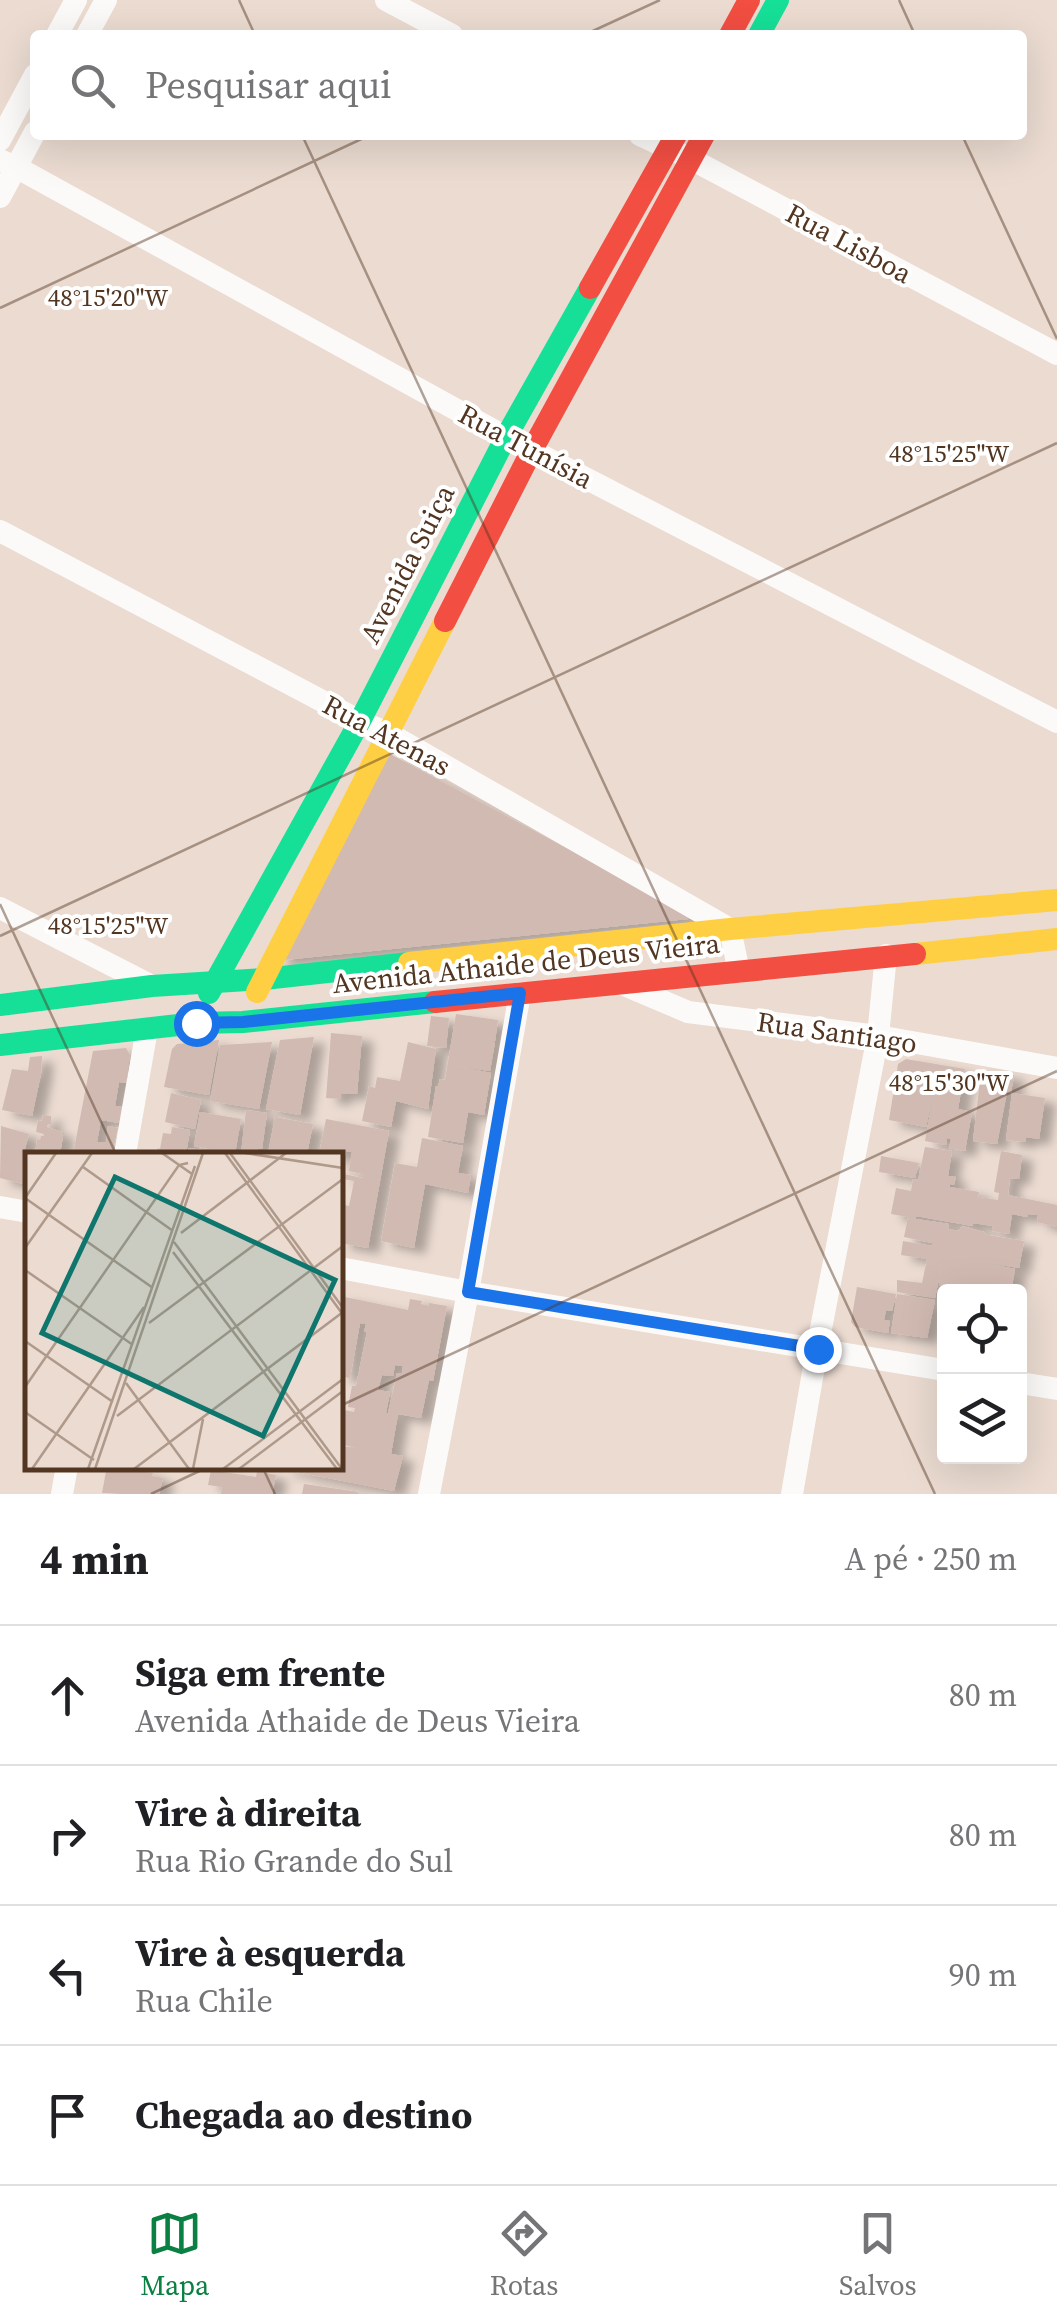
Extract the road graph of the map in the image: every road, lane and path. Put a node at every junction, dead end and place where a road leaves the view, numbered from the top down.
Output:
1 (76, 0) edge
2 (106, 0) edge
3 (386, 0) edge
4 (748, 0) edge
5 (778, 0) edge
6 (60, 30) edge
7 (90, 30) edge
8 (443, 30) edge
9 (733, 30) edge
10 (762, 30) edge
11 (30, 85) edge
12 (30, 138) edge
13 (0, 140) edge
14 (701, 140) edge
15 (672, 142) edge
16 (691, 159) junction
17 (8, 164) edge
18 (0, 197) edge
19 (1057, 354) edge
20 (506, 438) junction
21 (532, 450) junction
22 (0, 531) edge
23 (360, 721) junction
24 (1057, 722) edge
25 (388, 732) junction
26 (1057, 900) edge
27 (0, 908) edge
28 (730, 929) junction
29 (1057, 938) edge
30 (886, 956) junction
31 (740, 972) junction
32 (264, 979) junction
33 (214, 980) junction
34 (622, 984) junction
35 (152, 986) junction
36 (520, 993) junction
37 (0, 1005) edge
38 (243, 1022) junction
39 (196, 1023) junction
40 (147, 1030) junction
41 (878, 1036) junction
42 (0, 1045) edge
43 (1057, 1068) edge
44 (124, 1152) edge
45 (0, 1208) edge
46 (25, 1212) edge
47 (342, 1268) edge
48 (468, 1292) junction
49 (818, 1349) junction
50 (937, 1369) edge
51 (1027, 1383) edge
52 (1057, 1389) edge
53 (66, 1469) edge
54 (62, 1494) edge
55 (429, 1494) edge
56 (792, 1494) edge

1 - 6 street
2 - 7 street
3 - 8 street
4 - 9 street
5 - 10 street
11 - 13 street
12 - 17 street
14 - 16 street
15 - 16 street, Rua Lisboa
15 - 20 street, Avenida Suiça
16 - 19 street, Rua Lisboa
16 - 21 street
17 - 18 street
17 - 20 street, Rua Tunísia
20 - 21 street, Rua Tunísia
20 - 23 street, Avenida Suiça
21 - 24 street, Rua Tunísia
21 - 25 street
22 - 23 street, Rua Atenas
23 - 25 street, Rua Atenas
23 - 33 street, Avenida Suiça
25 - 28 street, Rua Atenas
25 - 32 street
26 - 28 street, Avenida Athaide de Deus Vieira
27 - 35 street
28 - 31 street
28 - 32 street, Avenida Athaide de Deus Vieira
29 - 30 street, Avenida Athaide de Deus Vieira
30 - 31 street, Avenida Athaide de Deus Vieira
30 - 41 street
31 - 34 street, Avenida Athaide de Deus Vieira
32 - 33 street, Avenida Athaide de Deus Vieira
32 - 38 street
33 - 35 street, Avenida Athaide de Deus Vieira
33 - 39 street, Avenida Suiça
34 - 36 street, Avenida Athaide de Deus Vieira
34 - 41 street, Rua Santiago
35 - 37 street, Avenida Athaide de Deus Vieira
36 - 38 street, Avenida Athaide de Deus Vieira
36 - 48 street
38 - 39 street, Avenida Athaide de Deus Vieira
39 - 40 street, Avenida Athaide de Deus Vieira
40 - 42 street, Avenida Athaide de Deus Vieira
40 - 44 street
41 - 43 street, Rua Santiago
41 - 49 street
45 - 46 street
47 - 48 street
48 - 49 street
48 - 55 street
49 - 50 street
49 - 56 street
51 - 52 street
53 - 54 street

